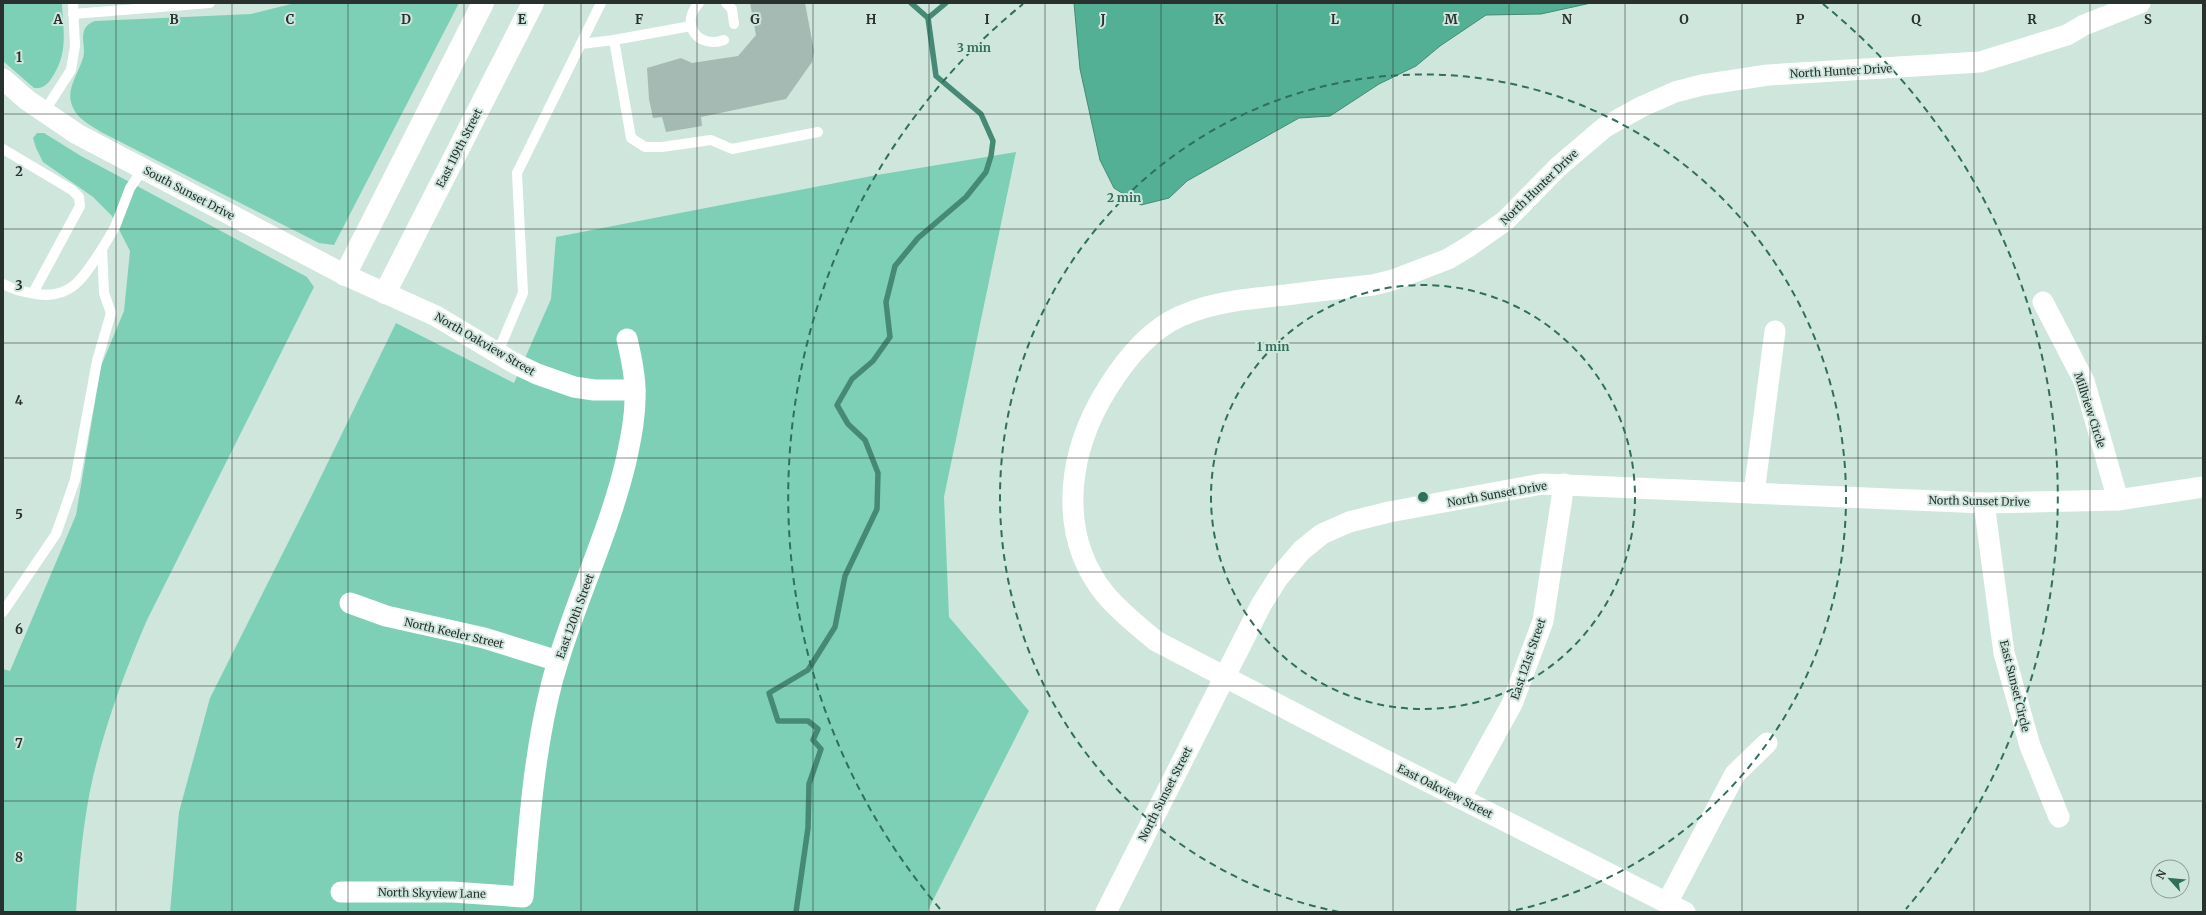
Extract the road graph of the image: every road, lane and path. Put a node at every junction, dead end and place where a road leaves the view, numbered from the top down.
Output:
1 (73, 3) edge
2 (210, 3) edge
3 (484, 3) edge
4 (533, 3) edge
5 (601, 3) edge
6 (699, 3) edge
7 (726, 3) edge
8 (2140, 3) edge
9 (73, 14) junction
10 (734, 24) dead end
11 (691, 26) junction
12 (614, 40) junction
13 (724, 40) dead end
14 (581, 44) junction
15 (3, 79) edge
16 (44, 112) junction
17 (818, 132) dead end
18 (3, 149) edge
19 (143, 169) junction
20 (102, 250) junction
21 (345, 275) junction
22 (3, 284) edge
23 (384, 293) junction
24 (33, 294) junction
25 (2043, 302) dead end
26 (1775, 331) dead end
27 (627, 339) dead end
28 (498, 352) junction
29 (635, 390) junction
30 (1564, 484) junction
31 (2203, 486) edge
32 (1754, 493) junction
33 (2118, 500) junction
34 (1984, 503) junction
35 (350, 603) dead end
36 (3, 612) edge
37 (558, 661) junction
38 (1224, 676) junction
39 (1767, 743) dead end
40 (1460, 798) junction
41 (2059, 817) dead end
42 (341, 892) dead end
43 (523, 897) joint
44 (1667, 903) junction
45 (1106, 912) edge
46 (1685, 912) edge

1 - 9 lane
2 - 9 lane
3 - 21 main road
4 - 23 main road, East 119th Street
5 - 14 lane
6 - 11 lane
7 - 10 lane
8 - 38 street, North Hunter Drive
9 - 16 lane
11 - 12 lane
11 - 13 lane
12 - 14 lane
12 - 17 lane
14 - 28 lane
15 - 16 street, South Sunset Drive
16 - 19 street, South Sunset Drive
18 - 24 lane
19 - 20 lane
19 - 21 street, South Sunset Drive
20 - 24 lane
20 - 36 lane
21 - 23 street, South Sunset Drive
22 - 24 lane
23 - 28 street, North Oakview Street
25 - 33 street, Millview Circle
26 - 32 street
27 - 29 street, East 120th Street
28 - 29 street, North Oakview Street
29 - 37 street, East 120th Street
30 - 32 street, North Sunset Drive
30 - 38 street, North Sunset Drive
30 - 40 street, East 121st Street
31 - 33 street, North Sunset Drive
32 - 34 street, North Sunset Drive
33 - 34 street, North Sunset Drive
34 - 41 street, East Sunset Circle
35 - 37 street, North Keeler Street
37 - 43 street, East 120th Street
38 - 40 street, East Oakview Street
38 - 45 street, North Sunset Street
39 - 44 street
40 - 44 street, East Oakview Street
42 - 43 street, North Skyview Lane
44 - 46 street, East Oakview Street

